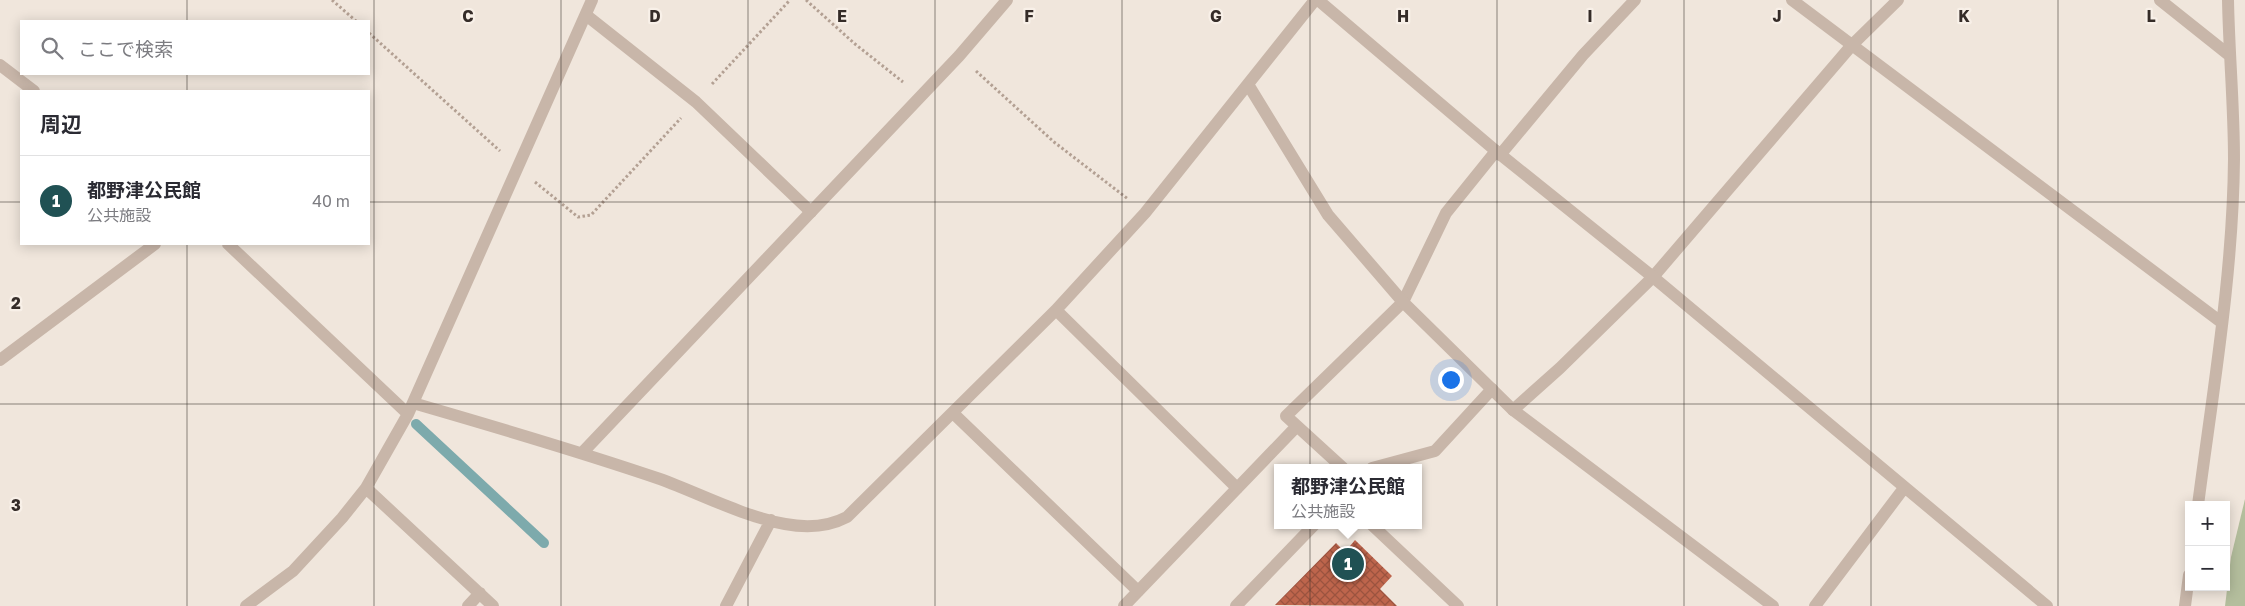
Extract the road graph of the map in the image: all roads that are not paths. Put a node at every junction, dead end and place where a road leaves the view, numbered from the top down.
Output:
1 (592, 0) edge
2 (1007, 0) edge
3 (1317, 0) edge
4 (1635, 0) edge
5 (1792, 0) edge
6 (1898, 0) edge
7 (2160, 0) edge
8 (2228, 0) edge
9 (586, 15) junction
10 (1852, 45) junction
11 (2229, 55) junction
12 (0, 65) edge
13 (1249, 86) junction
14 (33, 90) edge
15 (1498, 153) junction
16 (811, 212) junction
17 (154, 245) edge
18 (229, 245) edge
19 (1653, 277) junction
20 (1403, 302) junction
21 (1056, 310) junction
22 (2221, 322) junction
23 (0, 360) edge
24 (1492, 389) junction
25 (411, 408) junction
26 (1513, 410) junction
27 (954, 414) junction
28 (1297, 426) junction
29 (582, 453) junction
30 (1339, 464) edge
31 (1387, 464) edge
32 (366, 488) junction
33 (1237, 488) junction
34 (1904, 488) junction
35 (2199, 501) edge
36 (771, 520) junction
37 (1310, 529) edge
38 (1376, 529) edge
39 (1138, 591) junction
40 (2187, 591) edge
41 (480, 593) junction
42 (246, 606) edge
43 (468, 606) edge
44 (493, 606) edge
45 (726, 606) edge
46 (1124, 606) edge
47 (1236, 606) edge
48 (1458, 606) edge
49 (1773, 606) edge
50 (1815, 606) edge
51 (2047, 606) edge
52 (2185, 606) edge

1 - 9 street
2 - 16 street
3 - 13 street
3 - 15 street
4 - 15 street
5 - 10 street
6 - 10 street
7 - 11 street
8 - 11 street
9 - 16 street
9 - 25 street
10 - 19 street
10 - 22 street
11 - 22 street
12 - 14 street
13 - 20 street
13 - 21 street
15 - 19 street
15 - 20 street
16 - 29 street
17 - 23 street
18 - 25 street
19 - 26 street
19 - 34 street
20 - 24 street
20 - 28 street
21 - 27 street
21 - 33 street
22 - 35 street
24 - 26 street
24 - 31 street
25 - 29 street
25 - 32 street
26 - 49 street
27 - 36 street
27 - 39 street
28 - 30 street
28 - 33 street
29 - 36 street
32 - 41 street
32 - 42 street
33 - 39 street
34 - 50 street
34 - 51 street
36 - 45 street
37 - 47 street
38 - 48 street
39 - 46 street
40 - 52 street
41 - 43 street
41 - 44 street

